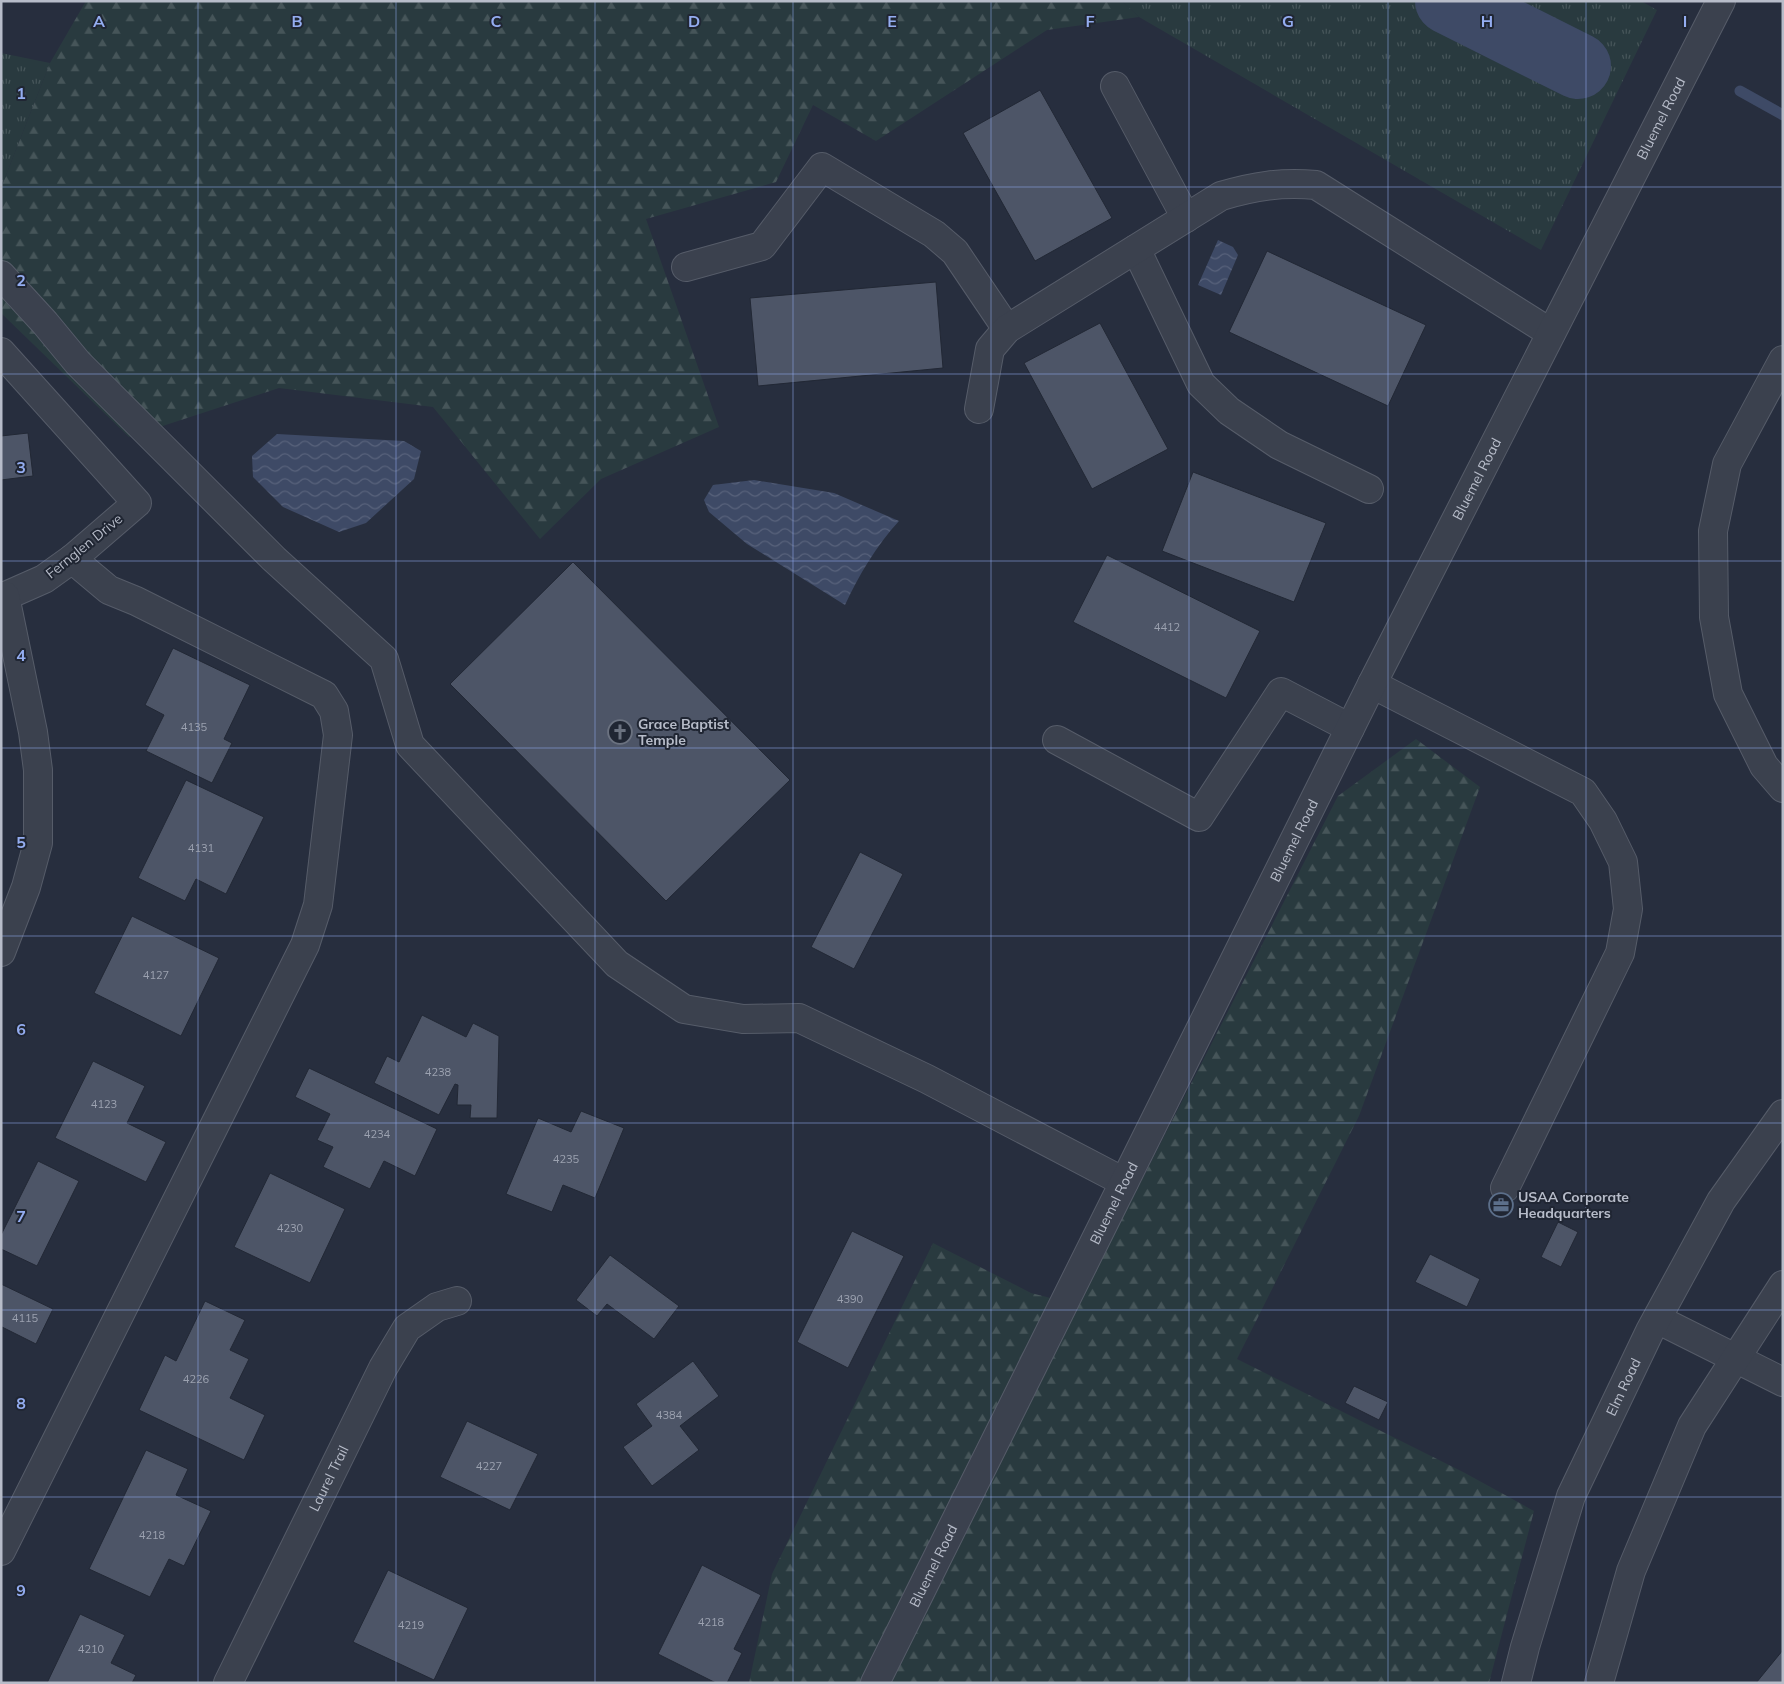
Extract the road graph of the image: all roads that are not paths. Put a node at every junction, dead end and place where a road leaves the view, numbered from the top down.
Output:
1 (1721, 1) edge
2 (1115, 86) dead end
3 (1186, 218) junction
4 (1136, 249) junction
5 (686, 267) dead end
6 (1, 275) edge
7 (1007, 329) junction
8 (1551, 333) junction
9 (1, 352) edge
10 (1783, 360) edge
11 (1776, 379) edge
12 (979, 409) dead end
13 (1369, 489) dead end
14 (72, 559) junction
15 (3, 597) edge
16 (1372, 684) junction
17 (1350, 728) junction
18 (1057, 740) dead end
19 (1783, 788) edge
20 (1, 952) edge
21 (1783, 1114) edge
22 (1124, 1182) junction
23 (1505, 1188) dead end
24 (1783, 1285) edge
25 (457, 1301) dead end
26 (1657, 1320) junction
27 (1736, 1358) junction
28 (1783, 1382) edge
29 (1, 1551) edge
30 (228, 1683) edge
31 (875, 1683) edge
32 (1516, 1683) edge
33 (1599, 1683) edge

1 - 8 street, Bluemel Road
2 - 3 street
3 - 4 street
3 - 8 street
4 - 7 street
4 - 13 street
5 - 7 street
6 - 22 street
7 - 12 street
8 - 16 street, Bluemel Road
9 - 14 street, Fernglen Drive
10 - 11 street
11 - 19 street
14 - 15 street, Fernglen Drive
14 - 29 street
15 - 20 street
16 - 17 street, Bluemel Road
16 - 23 street
17 - 18 street
17 - 22 street, Bluemel Road
21 - 26 street, Elm Road
22 - 31 street, Bluemel Road
24 - 27 street
25 - 30 street, Laurel Trail
26 - 27 street
26 - 32 street, Elm Road
27 - 28 street
27 - 33 street

